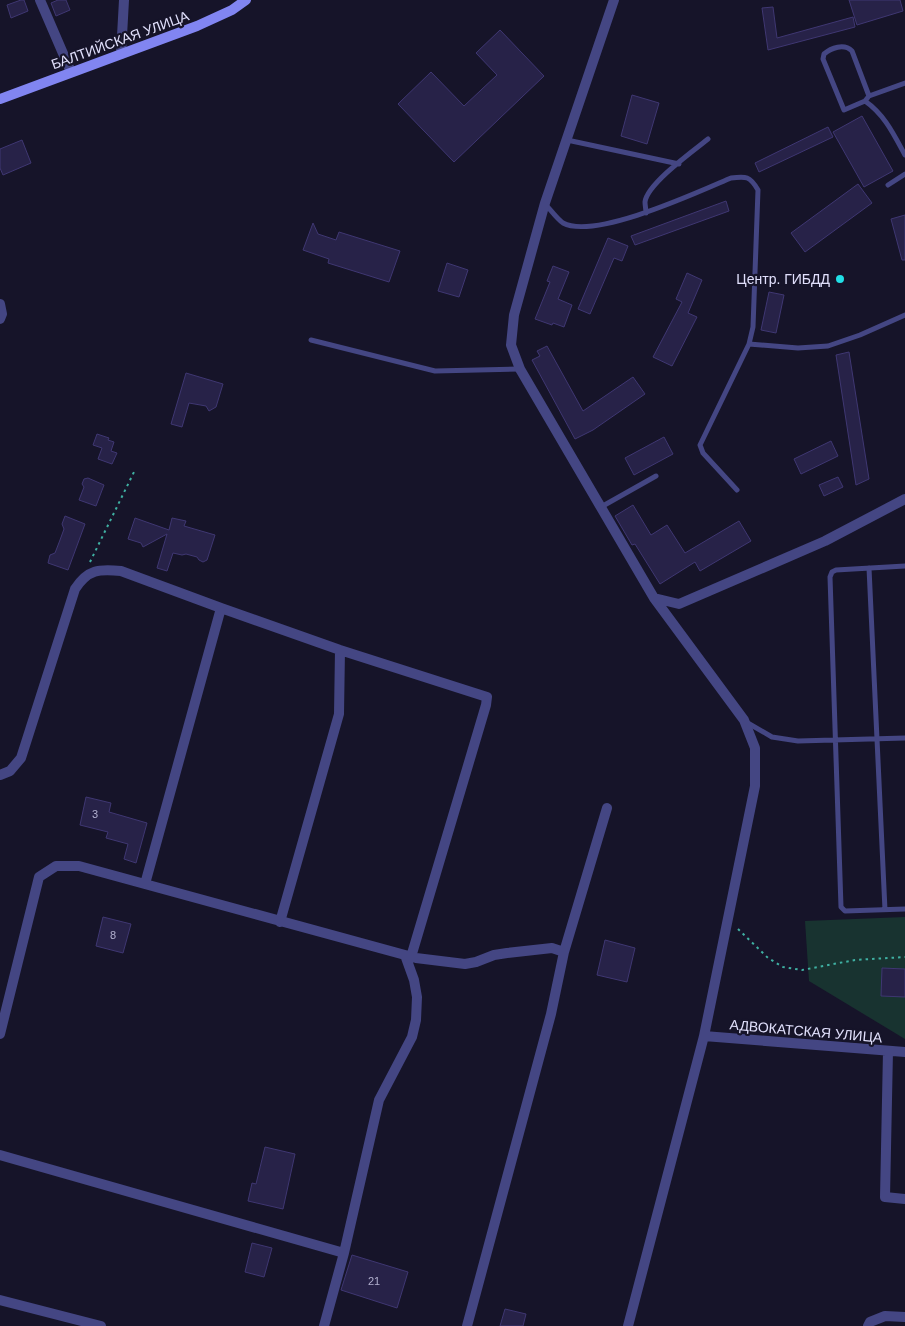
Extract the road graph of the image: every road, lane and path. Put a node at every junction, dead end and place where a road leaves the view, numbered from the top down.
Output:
1 (40, 0) edge
2 (124, 0) edge
3 (246, 0) edge
4 (614, 0) edge
5 (120, 54) junction
6 (71, 72) junction
7 (905, 83) edge
8 (867, 99) junction
9 (0, 100) edge
10 (708, 139) dead end
11 (566, 140) junction
12 (905, 155) edge
13 (679, 164) junction
14 (905, 174) edge
15 (888, 184) dead end
16 (545, 203) junction
17 (646, 213) junction
18 (905, 315) edge
19 (311, 340) dead end
20 (749, 344) junction
21 (520, 369) junction
22 (134, 472) dead end
23 (656, 476) dead end
24 (737, 490) dead end
25 (905, 498) edge
26 (601, 507) junction
27 (905, 566) edge
28 (869, 568) junction
29 (82, 578) junction
30 (654, 598) junction
31 (221, 608) junction
32 (340, 650) junction
33 (744, 720) junction
34 (905, 738) edge
35 (877, 739) junction
36 (835, 741) junction
37 (0, 775) edge
38 (607, 808) dead end
39 (145, 884) junction
40 (905, 909) edge
41 (885, 910) junction
42 (280, 922) junction
43 (727, 923) junction
44 (564, 952) junction
45 (408, 956) junction
46 (905, 957) edge
47 (0, 1034) edge
48 (704, 1036) junction
49 (888, 1051) junction
50 (905, 1052) edge
51 (0, 1155) edge
52 (905, 1199) edge
53 (344, 1253) junction
54 (0, 1300) edge
55 (905, 1317) edge
56 (101, 1326) edge
57 (324, 1326) edge
58 (467, 1326) edge
59 (628, 1326) edge
60 (868, 1326) edge

1 - 6 street
2 - 5 street
3 - 5 main road, БАЛТИЙСКАЯ УЛИЦА
4 - 11 street
5 - 6 main road, БАЛТИЙСКАЯ УЛИЦА
6 - 9 main road, БАЛТИЙСКАЯ УЛИЦА
7 - 8 lane
8 - 8 lane
8 - 12 lane
10 - 13 lane
11 - 13 lane
11 - 16 street
13 - 17 lane
14 - 15 lane
16 - 17 lane
16 - 21 street
17 - 20 lane
18 - 20 lane
19 - 21 lane
20 - 24 lane
21 - 26 street
22 - 29 path
23 - 26 lane
25 - 30 street
26 - 30 street
27 - 28 lane
28 - 35 lane
28 - 36 lane
29 - 31 street
29 - 37 street
30 - 33 street
31 - 32 street
31 - 39 street
32 - 42 street
32 - 45 street
33 - 36 lane
33 - 43 street
34 - 35 lane
35 - 36 lane
35 - 41 lane
36 - 41 lane
38 - 44 street
39 - 42 street
39 - 47 street
40 - 41 lane
42 - 45 street
43 - 46 path
43 - 48 street
44 - 45 street
44 - 58 street
45 - 53 street
48 - 49 street, АДВОКАТСКАЯ УЛИЦА
48 - 59 street
49 - 50 street, АДВОКАТСКАЯ УЛИЦА
49 - 52 street
51 - 53 street
53 - 57 street
54 - 56 street
55 - 60 street

